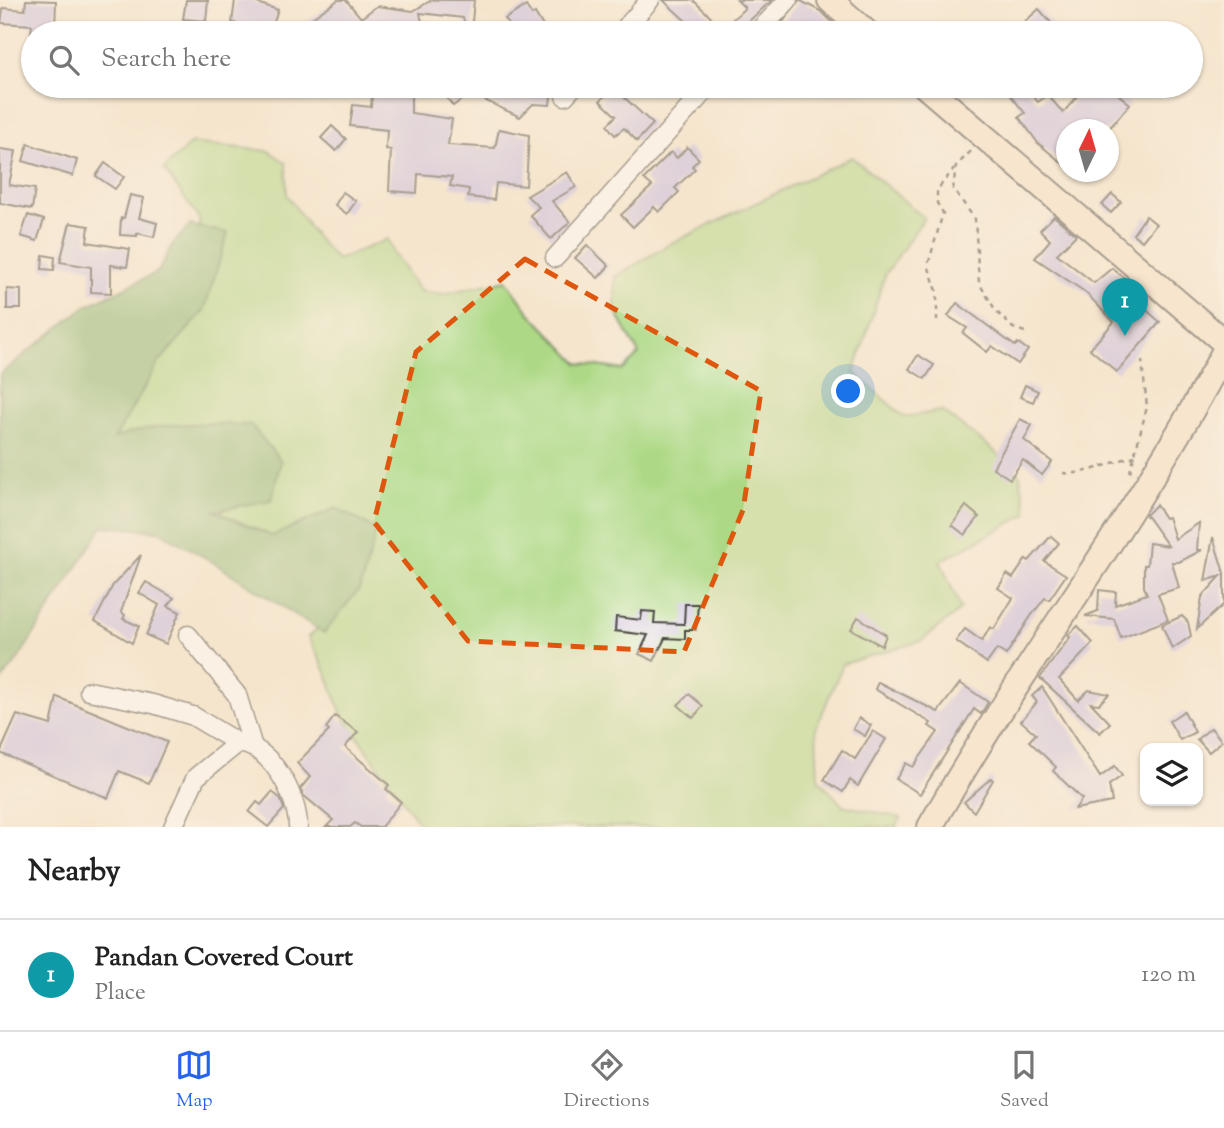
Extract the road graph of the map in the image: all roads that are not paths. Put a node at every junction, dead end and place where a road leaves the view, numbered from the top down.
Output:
1 (650, 0) edge
2 (788, 0) edge
3 (830, 0) edge
4 (632, 21) edge
5 (768, 21) edge
6 (854, 21) edge
7 (698, 98) edge
8 (938, 98) edge
9 (555, 258) dead end
10 (1224, 342) edge
11 (1224, 352) edge
12 (188, 635) dead end
13 (89, 691) dead end
14 (245, 744) junction
15 (173, 827) edge
16 (298, 827) edge
17 (930, 827) edge

1 - 4 street
2 - 5 street
3 - 6 main road
7 - 9 street
8 - 10 main road
11 - 17 main road
12 - 14 street
13 - 14 street
14 - 15 street
14 - 16 street

